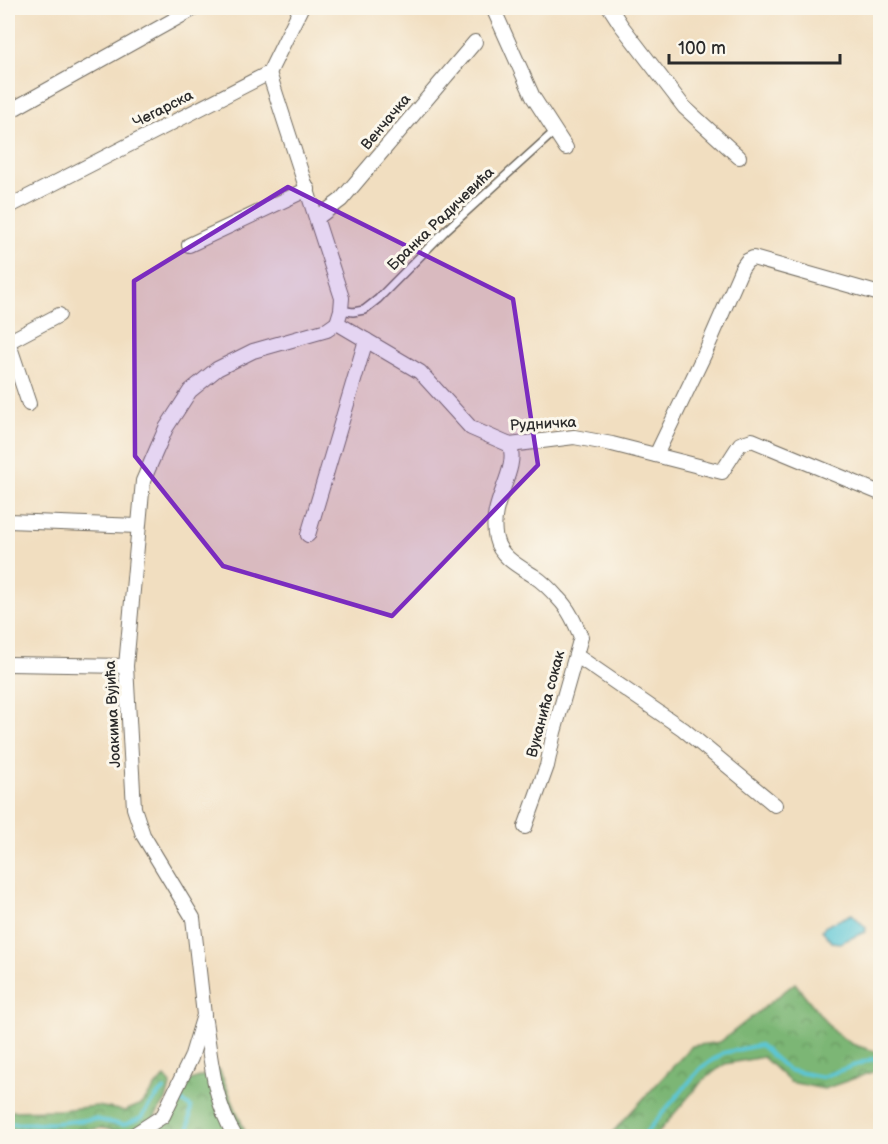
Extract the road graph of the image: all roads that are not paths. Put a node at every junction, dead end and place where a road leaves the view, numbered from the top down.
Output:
1 (195, 8) edge
2 (301, 8) edge
3 (494, 8) edge
4 (610, 8) edge
5 (476, 42) dead end
6 (269, 74) junction
7 (8, 112) edge
8 (554, 132) junction
9 (566, 148) dead end
10 (739, 157) dead end
11 (308, 189) junction
12 (8, 207) edge
13 (317, 218) junction
14 (189, 245) dead end
15 (880, 294) edge
16 (59, 315) dead end
17 (339, 316) junction
18 (366, 340) junction
19 (8, 341) edge
20 (28, 404) dead end
21 (510, 445) junction
22 (656, 455) junction
23 (880, 492) edge
24 (8, 521) edge
25 (138, 526) junction
26 (308, 535) dead end
27 (577, 656) junction
28 (8, 664) edge
29 (126, 666) junction
30 (775, 805) dead end
31 (525, 827) dead end
32 (204, 1016) junction
33 (132, 1137) edge
34 (235, 1137) edge

1 - 7 street
2 - 6 street
3 - 8 street
4 - 10 street
5 - 13 street, Венчачка
6 - 11 street
6 - 12 street, Чегарска
8 - 9 street
8 - 17 lane, Бранка Радичевића
11 - 13 street
11 - 14 street
13 - 17 street
15 - 22 street
16 - 19 street
17 - 18 street, Рудничка
17 - 25 street, Јоакима Вујића
18 - 21 street, Рудничка
18 - 26 street
19 - 20 street
21 - 22 street, Рудничка
21 - 27 street, Вуканића сокак
22 - 23 street, Рудничка
24 - 25 street
25 - 29 street, Јоакима Вујића
27 - 30 street
27 - 31 street, Вуканића сокак
28 - 29 street
29 - 32 street, Јоакима Вујића
32 - 33 street, Јоакима Вујића
32 - 34 street

